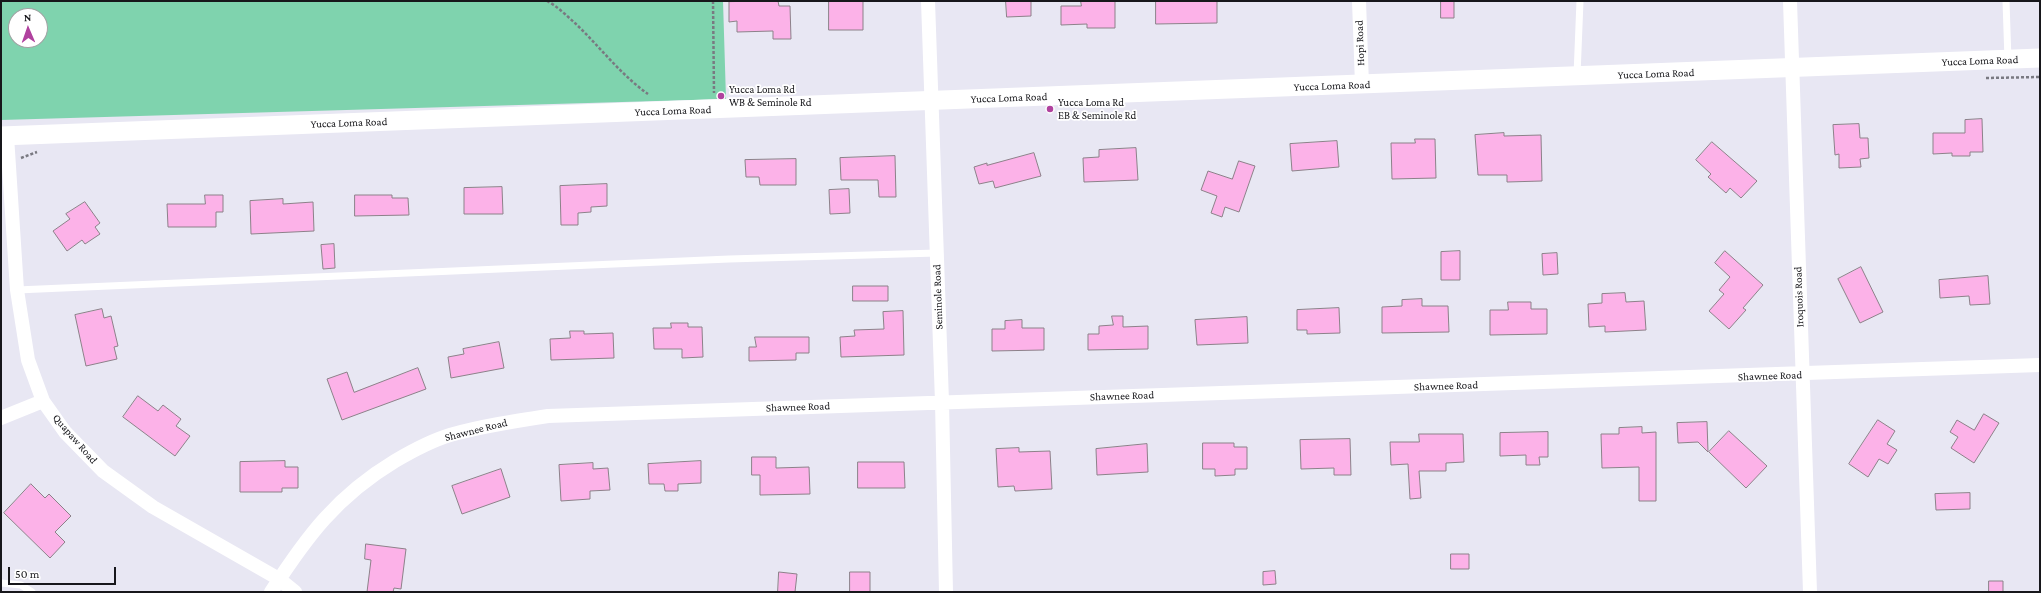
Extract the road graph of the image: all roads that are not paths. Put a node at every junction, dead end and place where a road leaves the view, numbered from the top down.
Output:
1 (928, 1) edge
2 (1359, 1) edge
3 (1580, 1) edge
4 (1790, 1) edge
5 (2006, 1) edge
6 (2040, 58) edge
7 (2008, 60) junction
8 (1792, 69) junction
9 (1577, 77) junction
10 (1362, 85) junction
11 (932, 101) junction
12 (4, 136) edge
13 (937, 253) junction
14 (17, 290) junction
15 (2040, 365) edge
16 (1801, 375) junction
17 (43, 401) junction
18 (942, 402) junction
19 (1, 418) edge
20 (279, 579) junction
21 (1, 583) edge
22 (32, 592) edge
23 (271, 592) edge
24 (296, 592) edge
25 (946, 592) edge
26 (1810, 592) edge

1 - 11 street, Seminole Road
2 - 10 street, Hopi Road
3 - 9 lane
4 - 8 street, Iroquois Road
5 - 7 lane
6 - 7 main road, Yucca Loma Road
7 - 8 main road, Yucca Loma Road
8 - 9 main road, Yucca Loma Road
8 - 16 street, Iroquois Road
9 - 10 main road, Yucca Loma Road
10 - 11 main road, Yucca Loma Road
11 - 12 main road, Yucca Loma Road
11 - 13 street, Seminole Road
12 - 14 street, Quapaw Road
13 - 14 lane
13 - 18 street, Seminole Road
14 - 17 street, Quapaw Road
15 - 16 street, Shawnee Road
16 - 18 street, Shawnee Road
16 - 26 street, Iroquois Road
17 - 19 street
17 - 20 street, Quapaw Road
18 - 20 street, Shawnee Road
18 - 25 street, Seminole Road
20 - 23 street, Shawnee Road
20 - 24 street, Quapaw Road
21 - 22 lane

